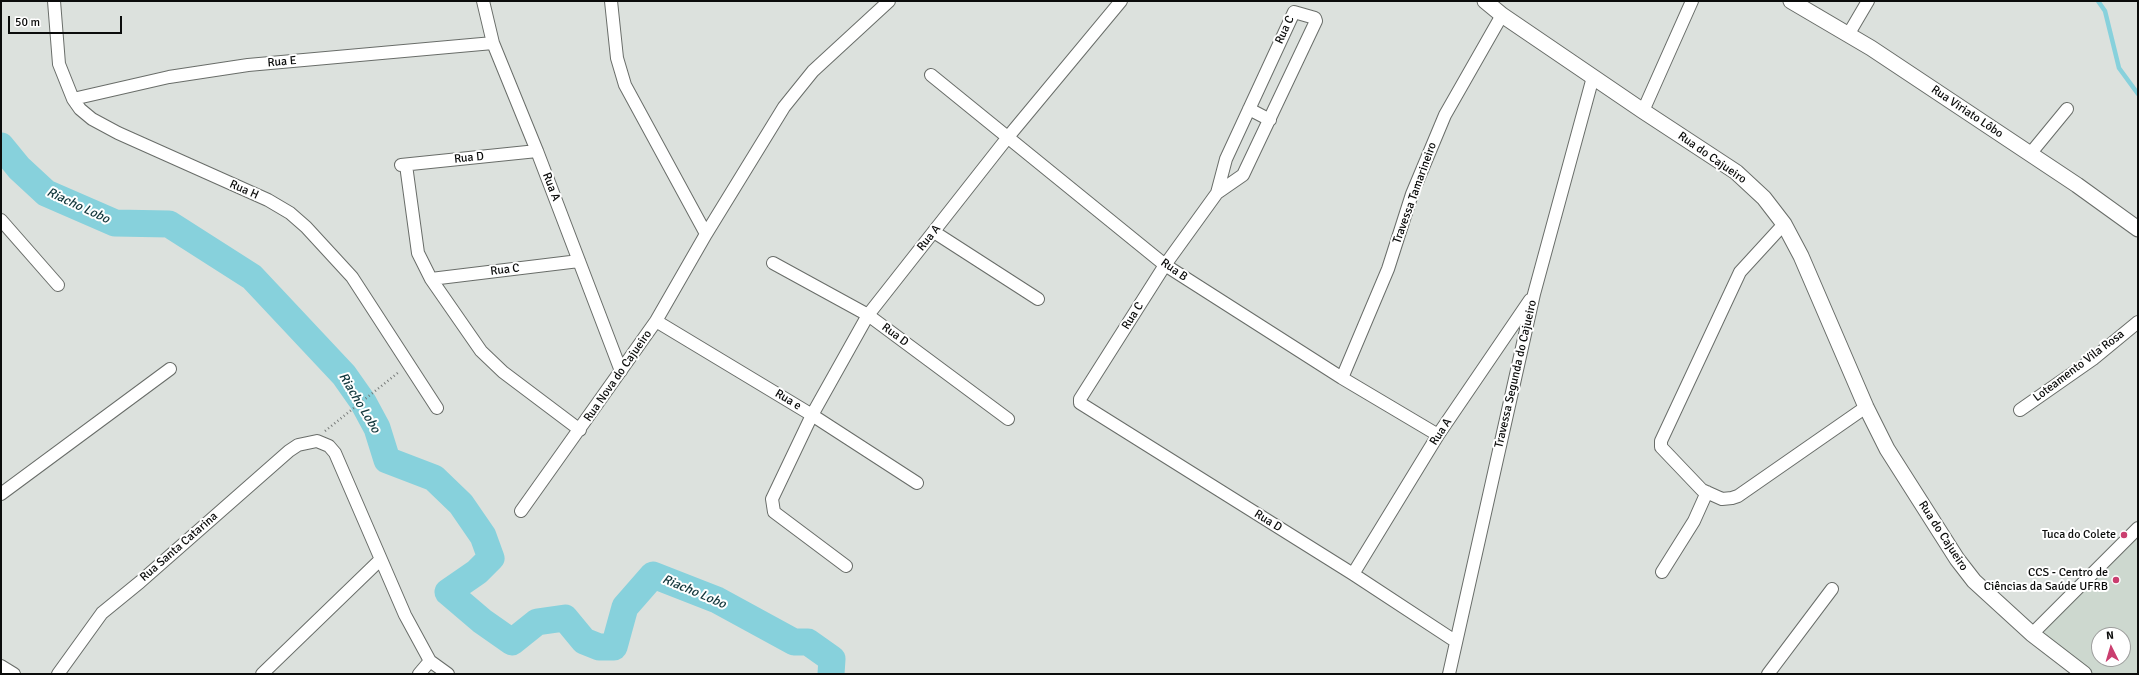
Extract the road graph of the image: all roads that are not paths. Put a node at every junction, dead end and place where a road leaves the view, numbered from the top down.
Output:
1 (54, 1) edge
2 (483, 1) edge
3 (611, 1) edge
4 (889, 1) edge
5 (1121, 1) edge
6 (1485, 1) edge
7 (1692, 1) edge
8 (1791, 1) edge
9 (1868, 1) edge
10 (1502, 14) junction
11 (1848, 35) junction
12 (493, 43) junction
13 (931, 75) dead end
14 (1594, 77) junction
15 (73, 99) junction
16 (1249, 109) junction
17 (2067, 109) dead end
18 (1643, 111) junction
19 (1270, 120) junction
20 (1008, 137) junction
21 (537, 150) junction
22 (2030, 154) junction
23 (1217, 193) junction
24 (1, 220) edge
25 (1784, 224) junction
26 (2138, 229) edge
27 (934, 232) junction
28 (706, 234) junction
29 (579, 261) junction
30 (773, 263) dead end
31 (1165, 265) junction
32 (431, 279) junction
33 (58, 286) dead end
34 (1534, 294) junction
35 (1038, 299) dead end
36 (868, 314) junction
37 (656, 321) junction
38 (2138, 322) edge
39 (170, 369) dead end
40 (621, 371) junction
41 (1342, 378) junction
42 (1080, 403) joint
43 (1866, 407) junction
44 (438, 408) dead end
45 (2020, 410) dead end
46 (812, 415) junction
47 (1008, 419) dead end
48 (580, 430) junction
49 (1438, 435) junction
50 (917, 483) dead end
51 (1707, 492) junction
52 (1, 494) edge
53 (521, 511) dead end
54 (2138, 528) edge
55 (380, 560) junction
56 (846, 566) dead end
57 (1662, 572) dead end
58 (1353, 574) junction
59 (1832, 589) dead end
60 (2032, 634) junction
61 (1455, 641) junction
62 (430, 661) junction
63 (1, 666) edge
64 (1773, 673) edge
65 (14, 674) edge
66 (58, 674) edge
67 (262, 674) edge
68 (419, 674) edge
69 (448, 674) edge
70 (1449, 674) edge
71 (2084, 674) edge

1 - 15 street, Rua H
2 - 12 street, Rua A
3 - 28 street
4 - 28 street, Rua Nova do Cajueiro
5 - 20 street, Rua A
6 - 10 street, Rua do Cajueiro
7 - 18 street
8 - 11 street, Rua Viriato Lôbo
9 - 11 street
10 - 14 street, Rua do Cajueiro
10 - 41 street, Travessa Tamarineiro
11 - 22 street, Rua Viriato Lôbo
12 - 15 street, Rua E
12 - 21 street, Rua A
13 - 20 street, Rua B
14 - 18 street, Rua do Cajueiro
14 - 34 street, Travessa Segunda do Cajueiro
15 - 44 street, Rua H
16 - 19 street
16 - 19 street, Rua C
16 - 23 street, Rua C
17 - 22 street
18 - 25 street, Rua do Cajueiro
19 - 23 street, Rua C
20 - 27 street, Rua A
20 - 31 street, Rua B
21 - 29 street, Rua A
21 - 32 street, Rua D
22 - 26 street, Rua Viriato Lôbo
23 - 31 street, Rua C
24 - 33 street
25 - 43 street, Rua do Cajueiro
25 - 51 street
27 - 35 street
27 - 36 street, Rua A
28 - 37 street, Rua Nova do Cajueiro
29 - 32 street, Rua C
29 - 40 street, Rua A
30 - 36 street, Rua D
31 - 41 street, Rua B
31 - 42 street, Rua C
32 - 48 street
34 - 49 street, Rua A
34 - 61 street, Travessa Segunda do Cajueiro
36 - 46 street, Rua A
36 - 47 street, Rua D
37 - 40 street, Rua Nova do Cajueiro
37 - 46 street, Rua e
38 - 45 street, Loteamento Vila Rosa
39 - 52 street
40 - 48 street, Rua Nova do Cajueiro
41 - 49 street, Rua B
42 - 58 street, Rua D
43 - 51 street
43 - 60 street, Rua do Cajueiro
46 - 50 street, Rua e
46 - 56 street, Rua A
48 - 53 street, Rua Nova do Cajueiro
49 - 58 street, Rua A
51 - 57 street
54 - 60 street
55 - 62 street
55 - 66 street, Rua Santa Catarina
55 - 67 street
58 - 61 street, Rua D
59 - 64 street
60 - 71 street, Rua do Cajueiro
61 - 70 street, Travessa Segunda do Cajueiro
62 - 68 street
62 - 69 street
63 - 65 street

